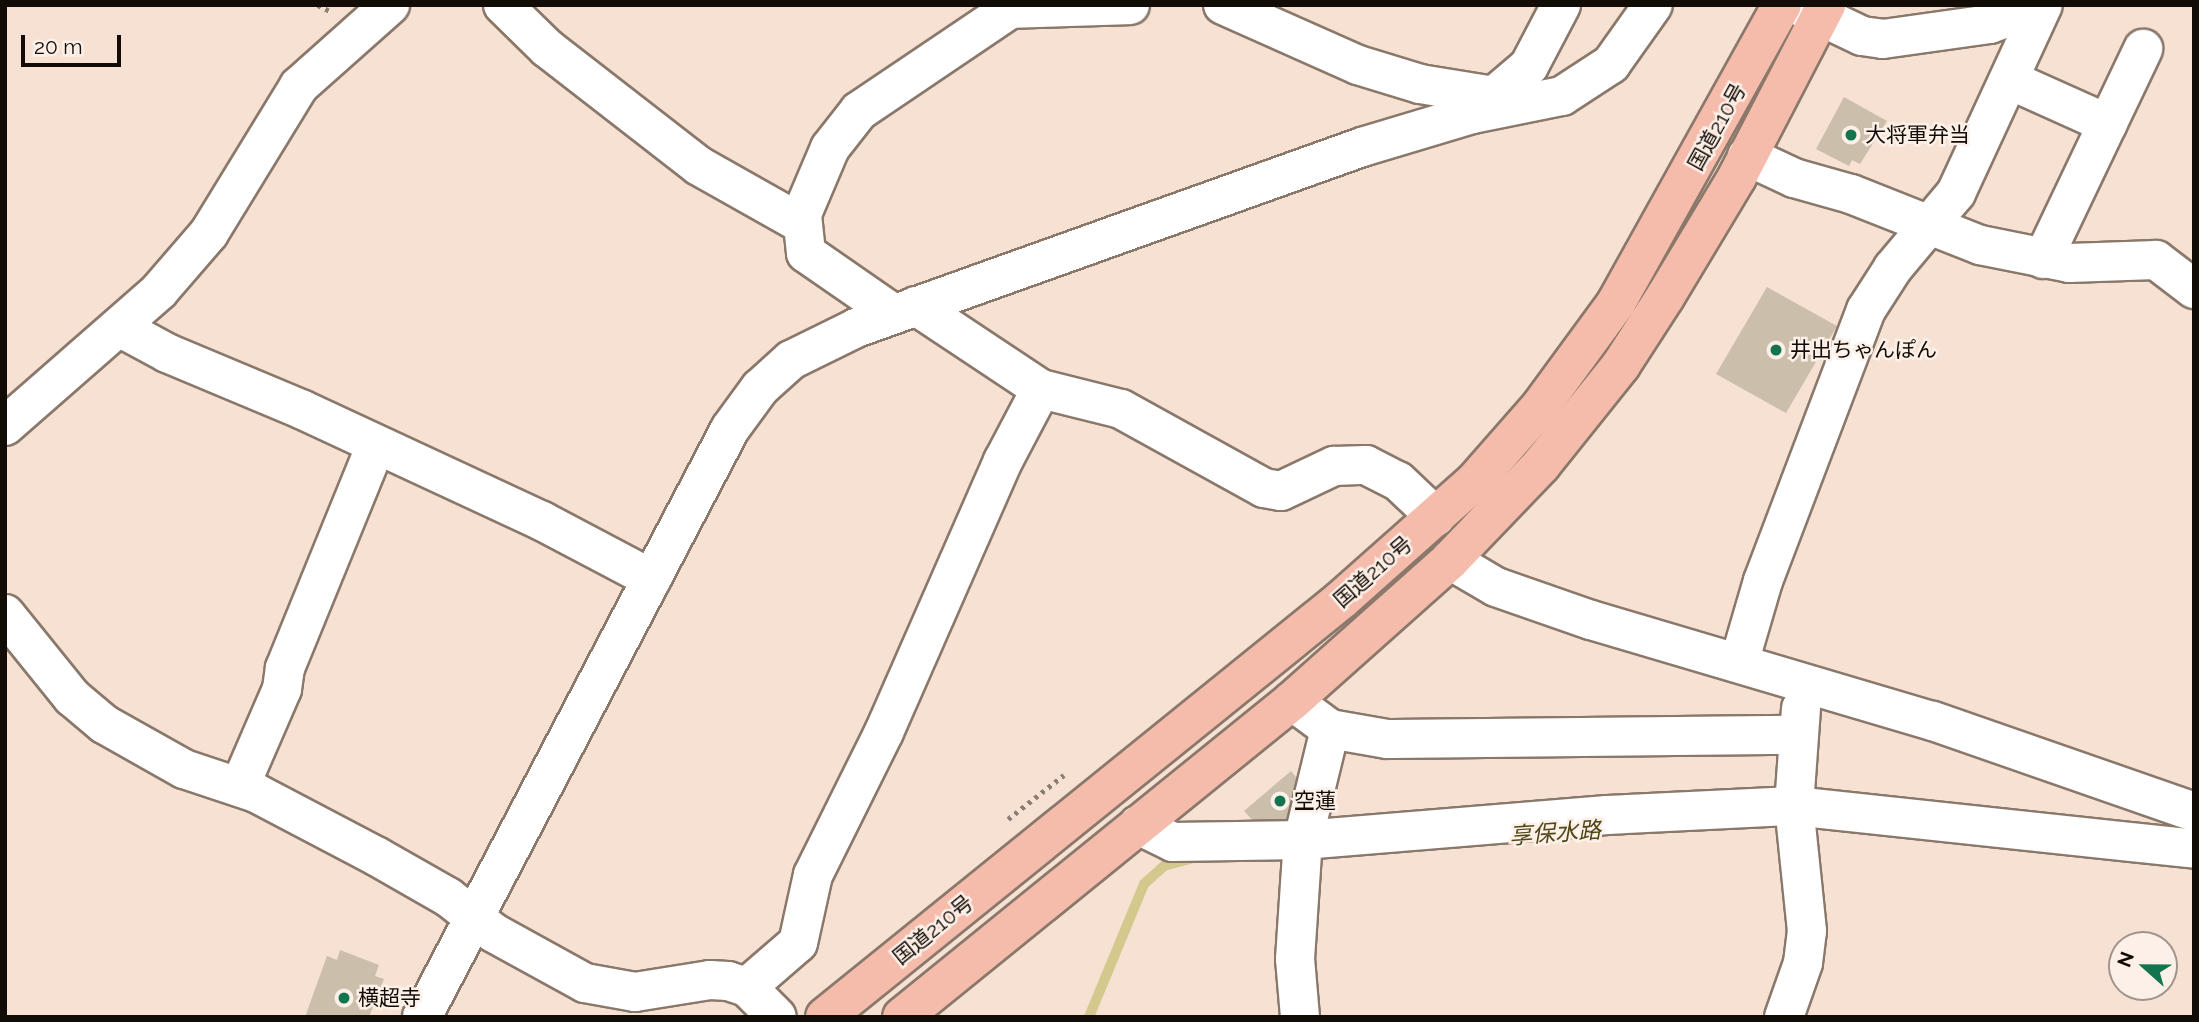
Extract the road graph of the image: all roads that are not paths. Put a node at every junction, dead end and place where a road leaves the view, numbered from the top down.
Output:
1 (390, 5) edge
2 (503, 5) edge
3 (1130, 5) edge
4 (1223, 5) edge
5 (1561, 5) edge
6 (1653, 5) edge
7 (1782, 5) edge
8 (2042, 5) edge
9 (1814, 9) edge
10 (2143, 49) dead end
11 (2010, 80) junction
12 (1499, 103) junction
13 (2108, 124) junction
14 (1747, 156) junction
15 (800, 223) junction
16 (1931, 228) junction
17 (2043, 259) junction
18 (2194, 289) edge
19 (905, 310) junction
20 (119, 327) junction
21 (1041, 389) junction
22 (5, 426) edge
23 (376, 445) junction
24 (1436, 517) junction
25 (1450, 560) junction
26 (652, 579) junction
27 (5, 614) edge
28 (1739, 663) junction
29 (1805, 681) junction
30 (1292, 701) junction
31 (1330, 729) junction
32 (1799, 735) junction
33 (240, 786) junction
34 (1794, 806) junction
35 (2194, 812) edge
36 (1139, 825) junction
37 (1303, 840) junction
38 (2194, 849) edge
39 (475, 920) junction
40 (747, 987) junction
41 (422, 1017) edge
42 (776, 1017) edge
43 (825, 1017) edge
44 (902, 1017) edge
45 (1300, 1017) edge
46 (1784, 1017) edge

1 - 20 street
2 - 15 street
3 - 15 street
4 - 12 street
5 - 12 street
6 - 12 street
7 - 24 highway, 国道210号
8 - 9 street
8 - 11 street
9 - 14 highway, 国道210号
10 - 13 street
11 - 13 street
11 - 16 street
12 - 19 street
13 - 17 street
14 - 16 street
14 - 25 highway, 国道210号
15 - 19 street
16 - 17 street
16 - 28 street
17 - 18 street
19 - 21 street
19 - 26 street
20 - 22 street
20 - 23 street
21 - 24 street
21 - 40 street
23 - 26 street
23 - 33 street
24 - 43 highway, 国道210号
25 - 28 street
25 - 30 highway, 国道210号
26 - 39 street
27 - 33 street
28 - 29 street
29 - 32 street
29 - 35 street
30 - 31 street
30 - 36 highway, 国道210号
31 - 32 street
31 - 37 street
32 - 34 street
33 - 39 street
34 - 37 street
34 - 38 street
34 - 46 street
36 - 37 street
36 - 44 highway, 国道210号
37 - 45 street
39 - 40 street
39 - 41 street
40 - 42 street

